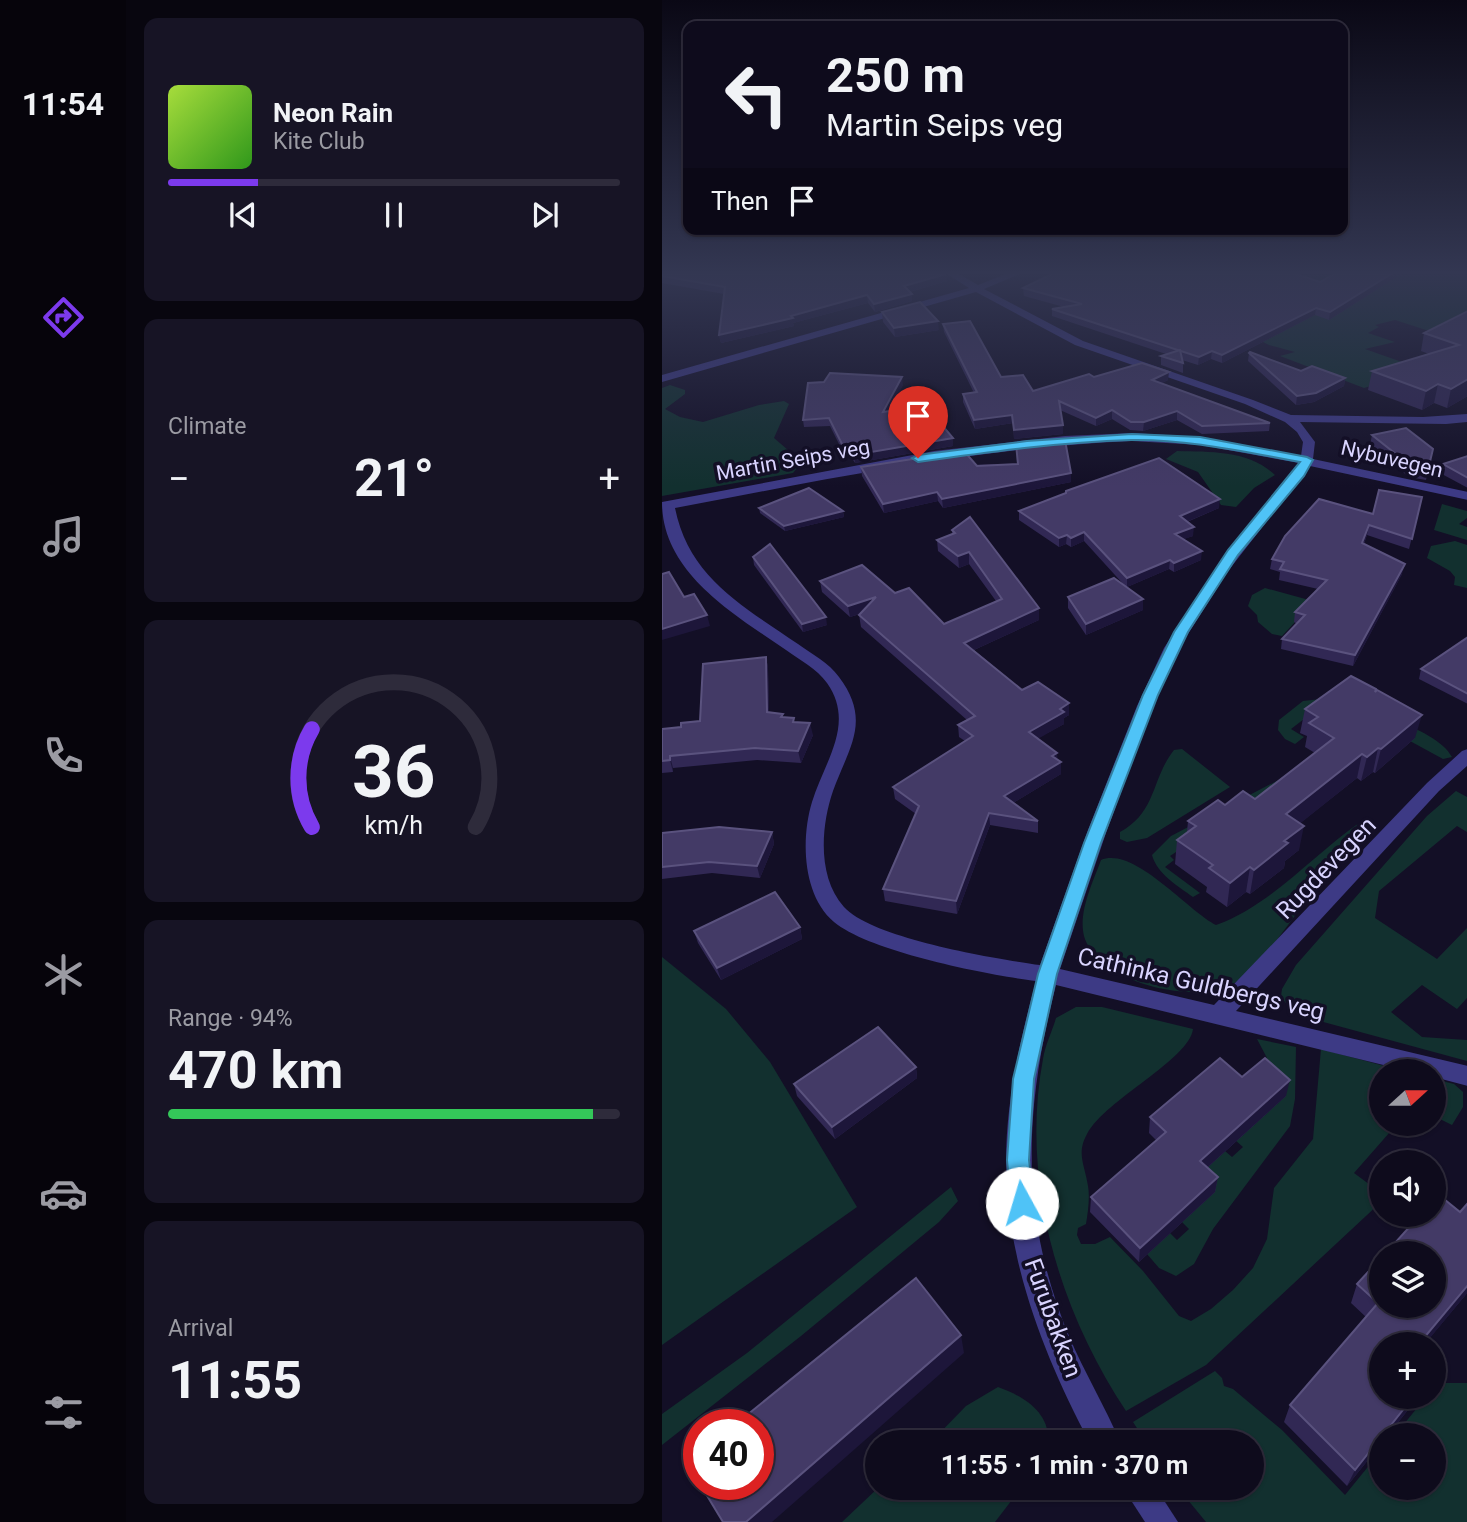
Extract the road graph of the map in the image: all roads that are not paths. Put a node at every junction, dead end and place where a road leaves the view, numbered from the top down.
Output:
1 (781, 345) edge
2 (1088, 345) edge
3 (662, 379) edge
4 (1468, 418) edge
5 (1289, 419) junction
6 (1307, 460) junction
7 (1468, 496) edge
8 (665, 505) edge
9 (1468, 755) edge
10 (1047, 974) junction
11 (1219, 1014) junction
12 (1468, 1076) edge
13 (1100, 1430) edge
14 (1147, 1500) edge
15 (1163, 1522) edge

1 - 3 street
2 - 5 street
4 - 5 street
5 - 6 street
6 - 7 street, Nybuvegen
6 - 8 street, Martin Seips veg
6 - 10 street, Furubakken
8 - 10 street, Cathinka Guldbergs veg
9 - 11 street, Rugdevegen
10 - 11 street, Cathinka Guldbergs veg
10 - 13 street, Furubakken
11 - 12 street, Cathinka Guldbergs veg
14 - 15 street

